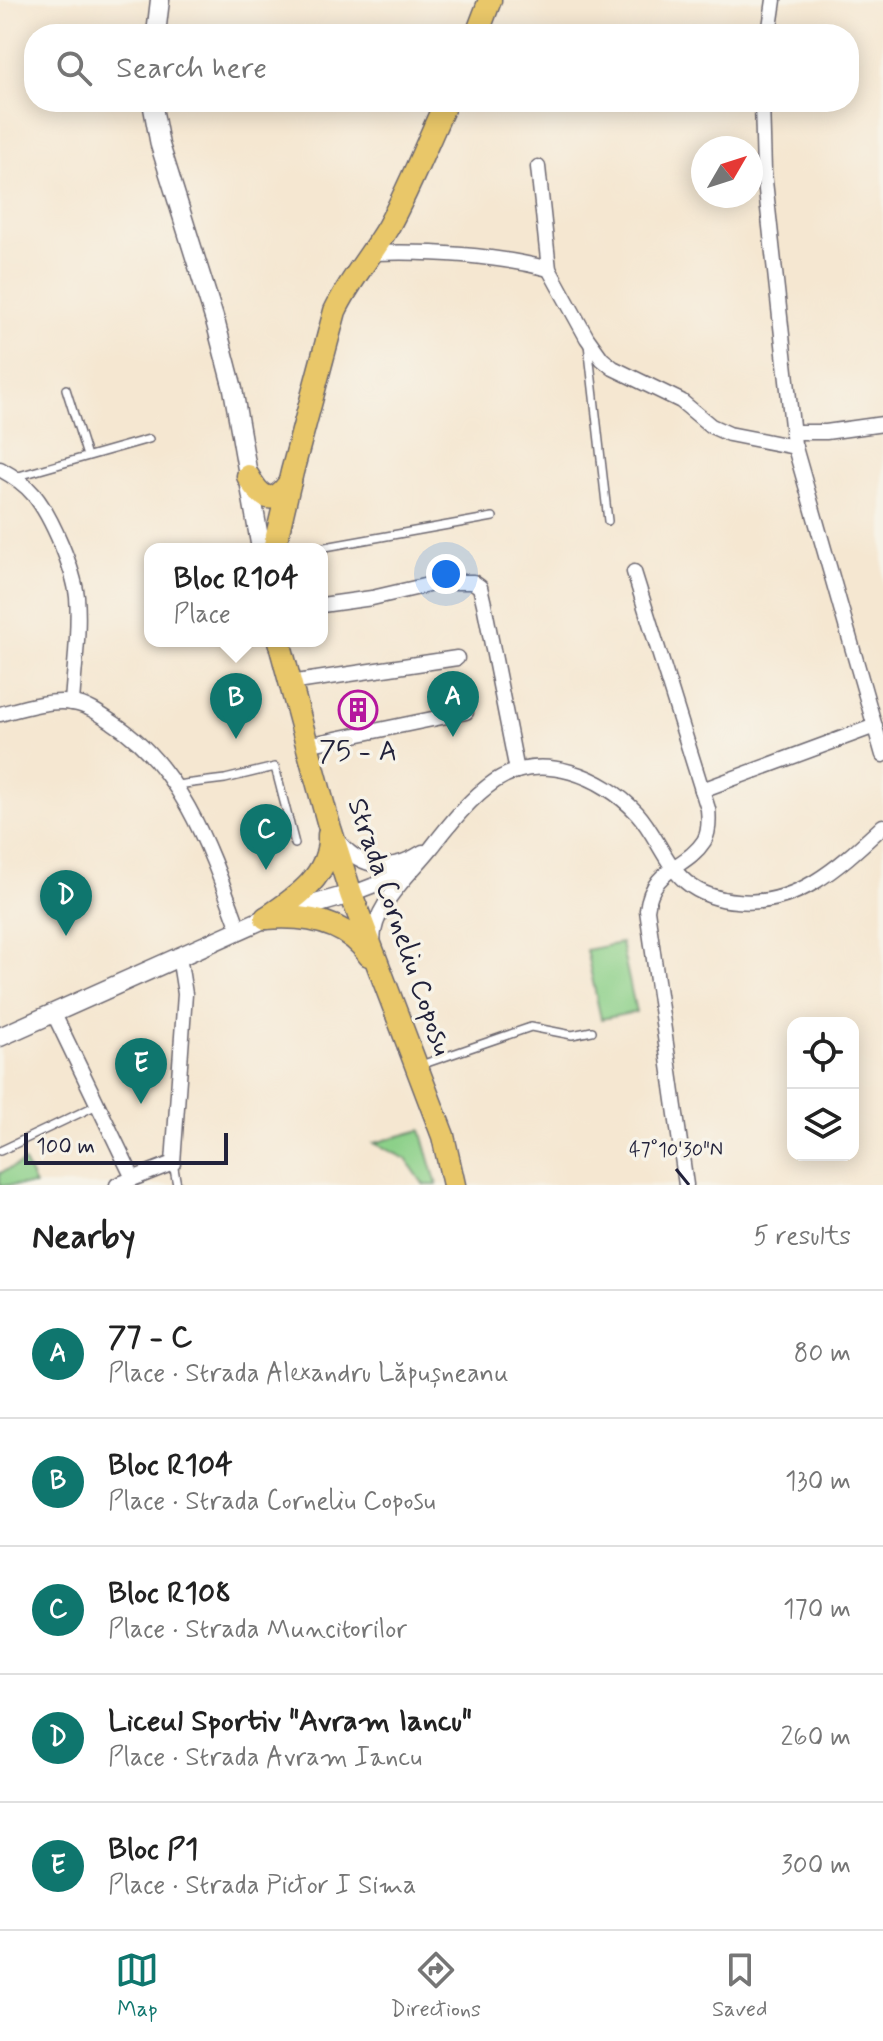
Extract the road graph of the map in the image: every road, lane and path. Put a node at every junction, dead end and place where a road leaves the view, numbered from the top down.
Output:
1 (160, 0) edge
2 (490, 0) edge
3 (774, 0) edge
4 (157, 24) edge
5 (481, 24) edge
6 (770, 24) edge
7 (154, 112) edge
8 (441, 112) edge
9 (762, 112) edge
10 (538, 167) dead end
11 (371, 253) junction
12 (549, 269) junction
13 (587, 338) junction
14 (66, 389) dead end
15 (883, 424) edge
16 (149, 439) dead end
17 (794, 440) junction
18 (87, 456) junction
19 (0, 469) edge
20 (248, 476) junction
21 (15, 477) junction
22 (290, 482) junction
23 (493, 517) dead end
24 (608, 521) dead end
25 (260, 543) edge
26 (275, 543) edge
27 (328, 546) edge
28 (634, 572) dead end
29 (328, 604) edge
30 (281, 647) edge
31 (457, 658) dead end
32 (290, 683) junction
33 (72, 703) junction
34 (466, 712) dead end
35 (0, 714) edge
36 (875, 726) junction
37 (307, 745) junction
38 (883, 755) edge
39 (517, 771) junction
40 (174, 786) junction
41 (702, 790) junction
42 (328, 822) junction
43 (883, 826) edge
44 (295, 844) dead end
45 (433, 845) junction
46 (673, 866) junction
47 (351, 894) junction
48 (266, 918) junction
49 (239, 929) junction
50 (179, 956) junction
51 (377, 967) junction
52 (53, 1012) junction
53 (592, 1031) dead end
54 (0, 1037) edge
55 (416, 1067) junction
56 (97, 1105) junction
57 (0, 1151) edge
58 (173, 1163) junction
59 (133, 1178) junction
60 (117, 1185) edge
61 (177, 1185) edge
62 (454, 1185) edge
63 (686, 1185) edge

1 - 4 street
2 - 5 main road
3 - 6 street
7 - 20 street
8 - 11 main road
9 - 17 street
10 - 12 street
11 - 12 street
11 - 22 main road
12 - 13 street
13 - 17 street
13 - 24 lane
14 - 18 lane
15 - 17 street
16 - 18 lane
17 - 36 street
18 - 21 lane
19 - 21 street
20 - 22 main road
20 - 25 street
21 - 33 street
22 - 26 main road
23 - 27 lane
28 - 41 street
29 - 39 street
30 - 32 main road, Strada Corneliu Coposu
31 - 32 street
32 - 37 main road, Strada Corneliu Coposu
33 - 35 street
33 - 40 street
34 - 37 street
36 - 38 street
36 - 41 street
37 - 42 main road, Strada Corneliu Coposu
39 - 45 street
39 - 46 street
40 - 44 lane
40 - 49 street
41 - 46 street
42 - 45 street
42 - 47 main road, Strada Corneliu Coposu
42 - 48 main road
43 - 46 street
45 - 47 street
45 - 51 street
46 - 63 street
47 - 48 street
47 - 51 main road, Strada Corneliu Coposu
48 - 49 street
48 - 51 main road
49 - 50 street
50 - 52 street
50 - 58 street
51 - 55 main road, Strada Corneliu Coposu
52 - 54 street
52 - 56 street
53 - 55 lane
55 - 62 main road, Strada Corneliu Coposu
56 - 57 lane
56 - 59 street
58 - 59 street
58 - 61 lane
59 - 60 street

